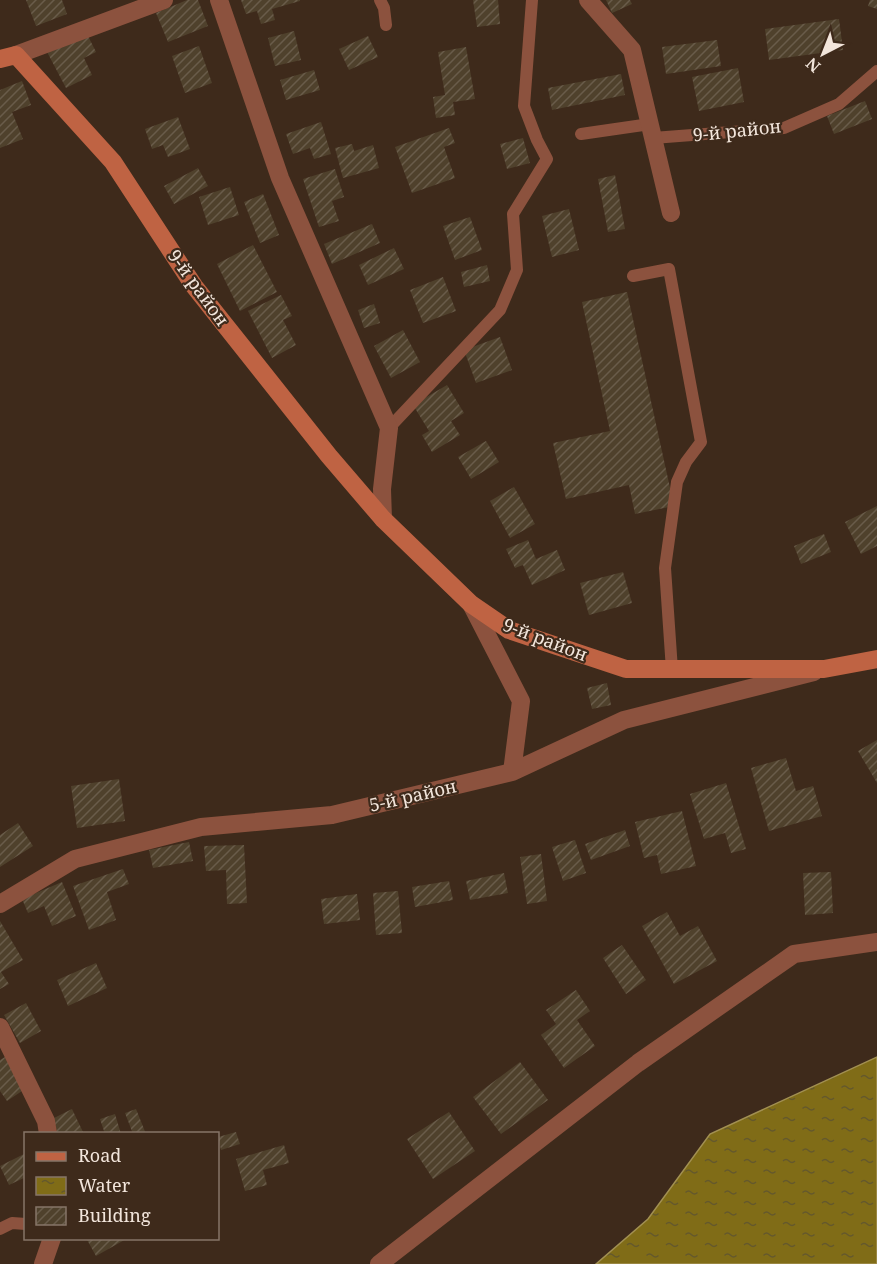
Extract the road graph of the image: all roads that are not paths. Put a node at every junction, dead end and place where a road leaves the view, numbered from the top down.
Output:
1 (164, 0) edge
2 (219, 0) edge
3 (380, 0) edge
4 (532, 0) edge
5 (588, 0) edge
6 (386, 25) dead end
7 (8, 57) edge
8 (877, 71) edge
9 (652, 131) junction
10 (581, 134) dead end
11 (671, 213) dead end
12 (633, 276) dead end
13 (389, 428) junction
14 (383, 519) junction
15 (471, 604) junction
16 (877, 659) edge
17 (824, 669) junction
18 (672, 670) junction
19 (512, 772) junction
20 (0, 904) edge
21 (877, 942) edge
22 (0, 1027) edge
23 (48, 1132) edge
24 (24, 1224) edge
25 (0, 1228) edge
26 (52, 1240) edge
27 (44, 1264) edge
28 (380, 1264) edge

1 - 7 street, 9-й район
2 - 13 street
3 - 6 lane
4 - 13 lane
5 - 9 street
7 - 14 street, 9-й район
8 - 9 lane, 9-й район
9 - 10 lane, 9-й район
9 - 11 street
12 - 18 lane
13 - 14 street
14 - 15 street, 9-й район
15 - 18 street, 9-й район
15 - 19 street
16 - 17 street, 5-й район
17 - 18 street, 5-й район
17 - 19 street, 5-й район
19 - 20 street, 5-й район
21 - 28 street
22 - 23 street
24 - 25 lane
26 - 27 street

